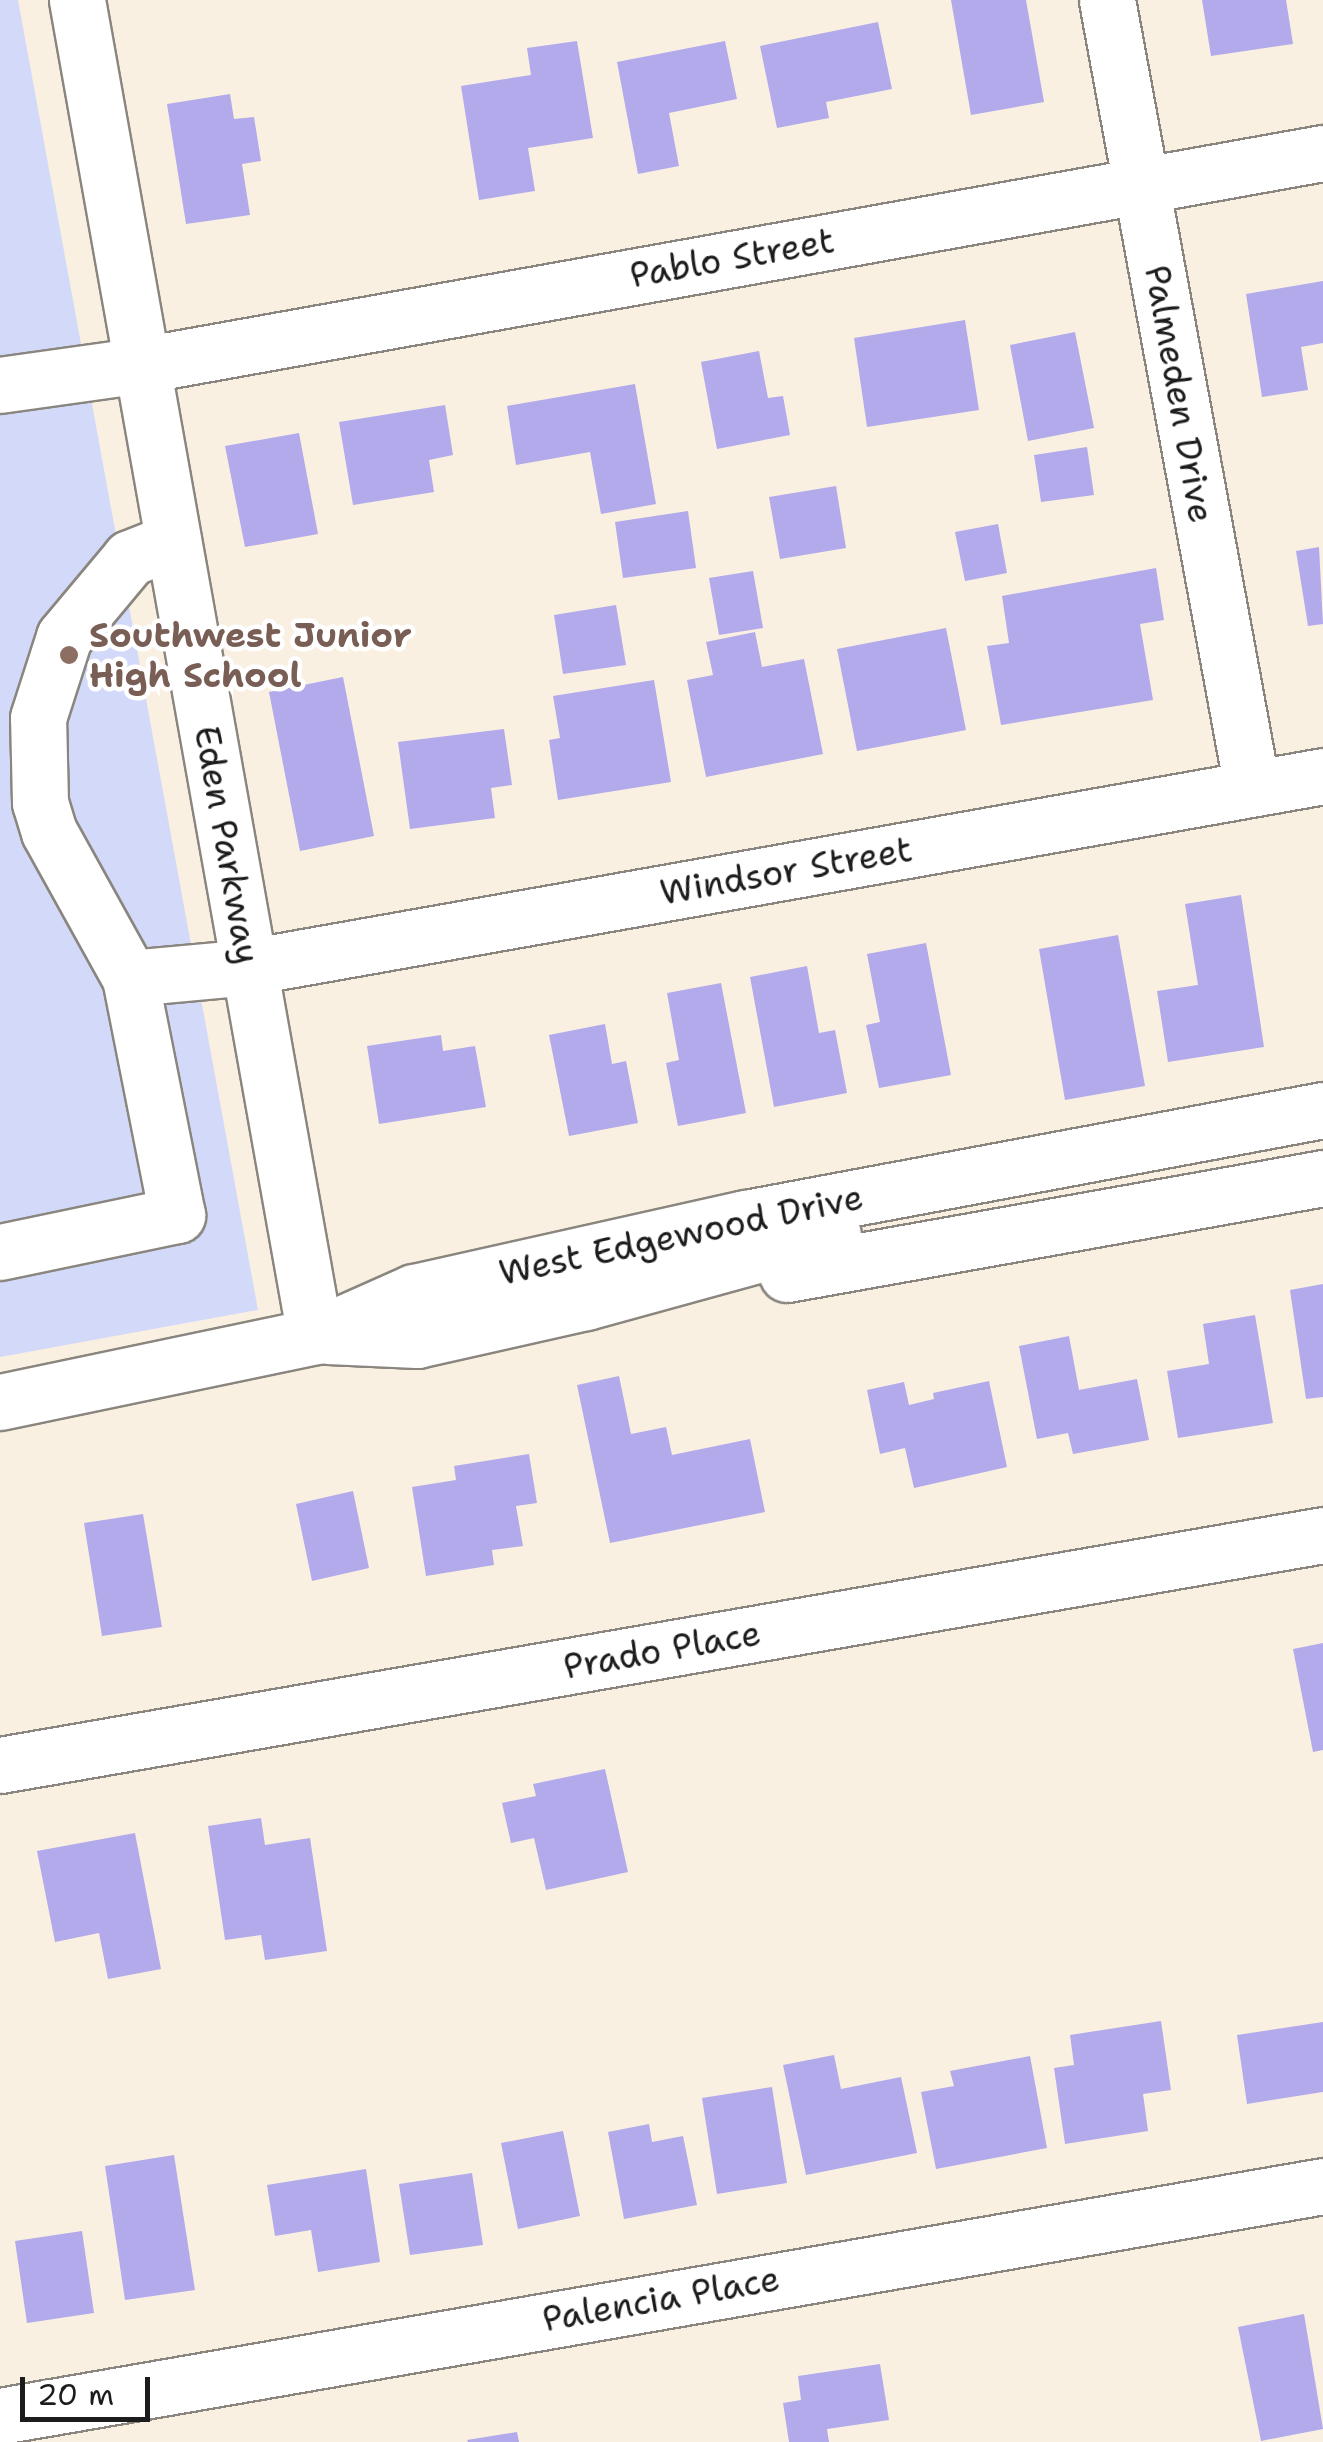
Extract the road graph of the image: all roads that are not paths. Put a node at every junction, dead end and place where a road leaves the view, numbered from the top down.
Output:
1 (77, 0) edge
2 (1107, 0) edge
3 (1323, 153) edge
4 (1141, 184) junction
5 (142, 365) junction
6 (0, 385) edge
7 (173, 540) junction
8 (1323, 776) edge
9 (1252, 788) junction
10 (248, 967) junction
11 (130, 978) junction
12 (1323, 1110) edge
13 (1056, 1161) junction
14 (1323, 1178) edge
15 (0, 1252) edge
16 (586, 1302) junction
17 (315, 1336) junction
18 (0, 1402) edge
19 (1323, 1535) edge
20 (0, 1766) edge
21 (1323, 2186) edge
22 (0, 2416) edge

1 - 5 street, Eden Parkway
2 - 4 street, Palmeden Drive
3 - 4 street, Pablo Street
4 - 5 street, Pablo Street
4 - 9 street, Palmeden Drive
5 - 6 street, Pablo Street
5 - 7 street, Eden Parkway
7 - 10 street, Eden Parkway
7 - 11 street
8 - 9 street, Windsor Street
9 - 10 street, Windsor Street
10 - 11 street, Windsor Street
10 - 17 street, Eden Parkway
11 - 15 street
12 - 13 street, West Edgewood Drive
13 - 16 street, West Edgewood Drive
13 - 17 street, West Edgewood Drive
14 - 16 street, West Edgewood Drive
16 - 17 street, West Edgewood Drive
17 - 18 street, West Edgewood Drive
19 - 20 street, Prado Place
21 - 22 street, Palencia Place

